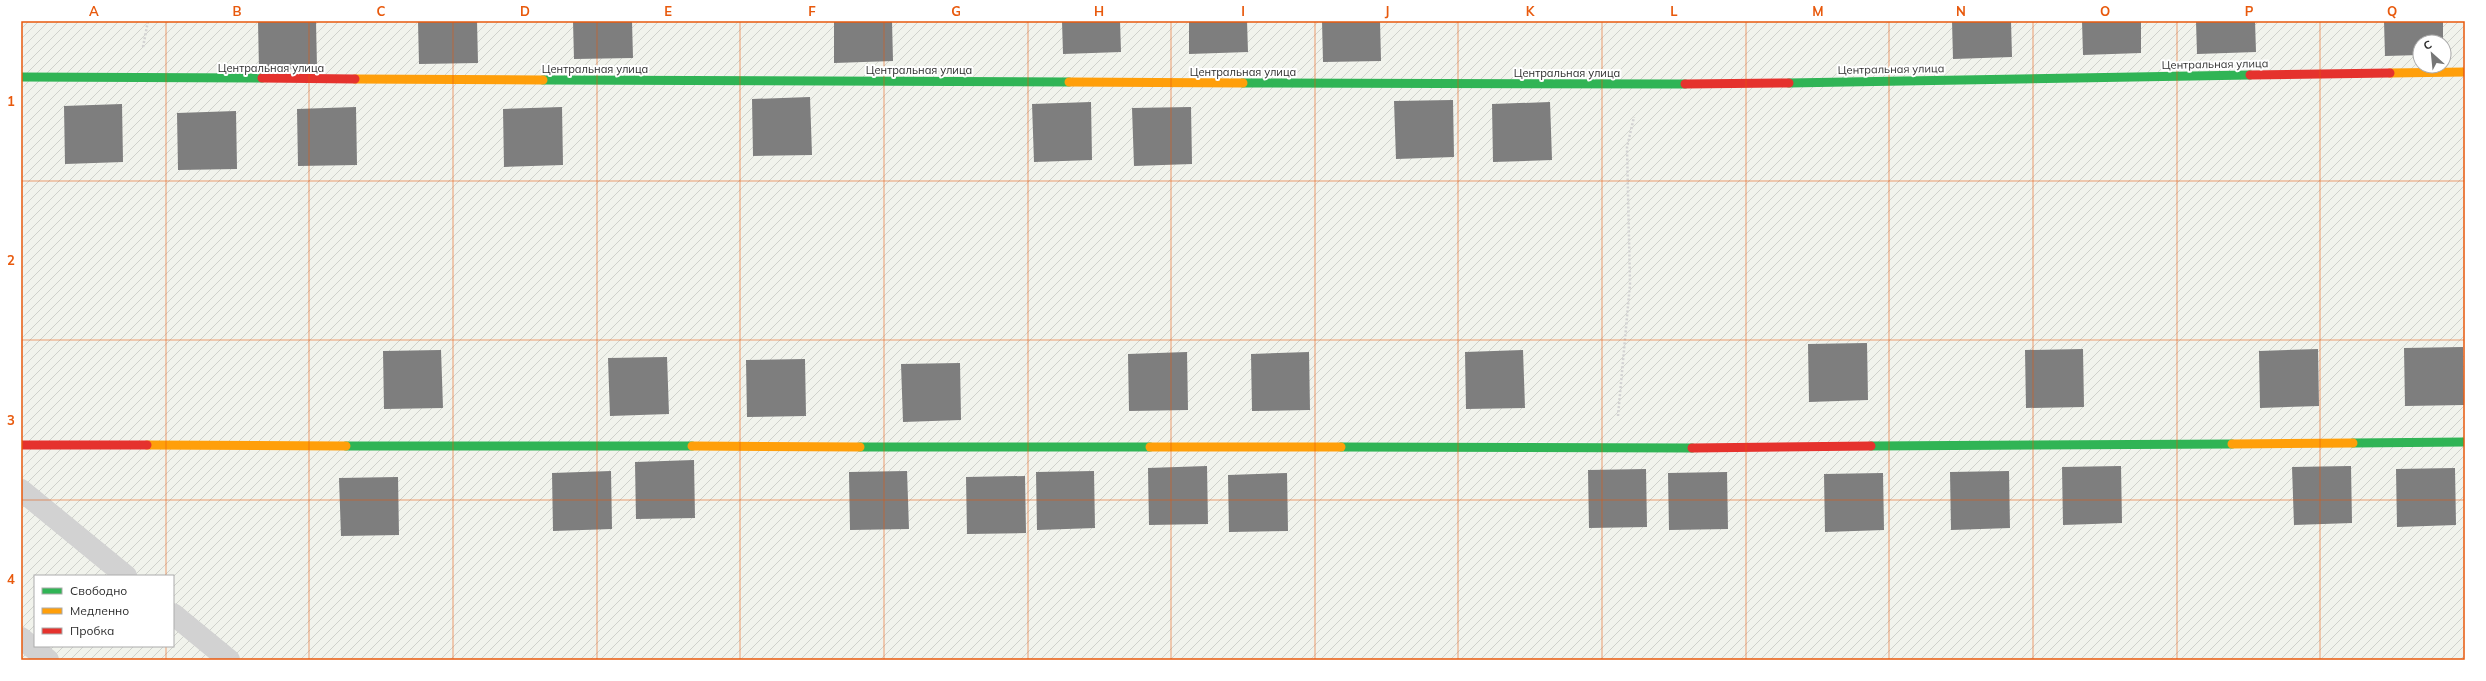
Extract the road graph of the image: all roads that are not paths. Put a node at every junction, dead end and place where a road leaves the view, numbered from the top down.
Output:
1 (2465, 72) edge
2 (21, 77) edge
3 (2465, 442) edge
4 (21, 444) edge
5 (21, 490) edge
6 (125, 575) edge
7 (174, 615) edge
8 (21, 638) edge
9 (48, 660) edge
10 (229, 660) edge

1 - 2 street, Центральная улица
3 - 4 street
5 - 6 street
7 - 10 street
8 - 9 street

